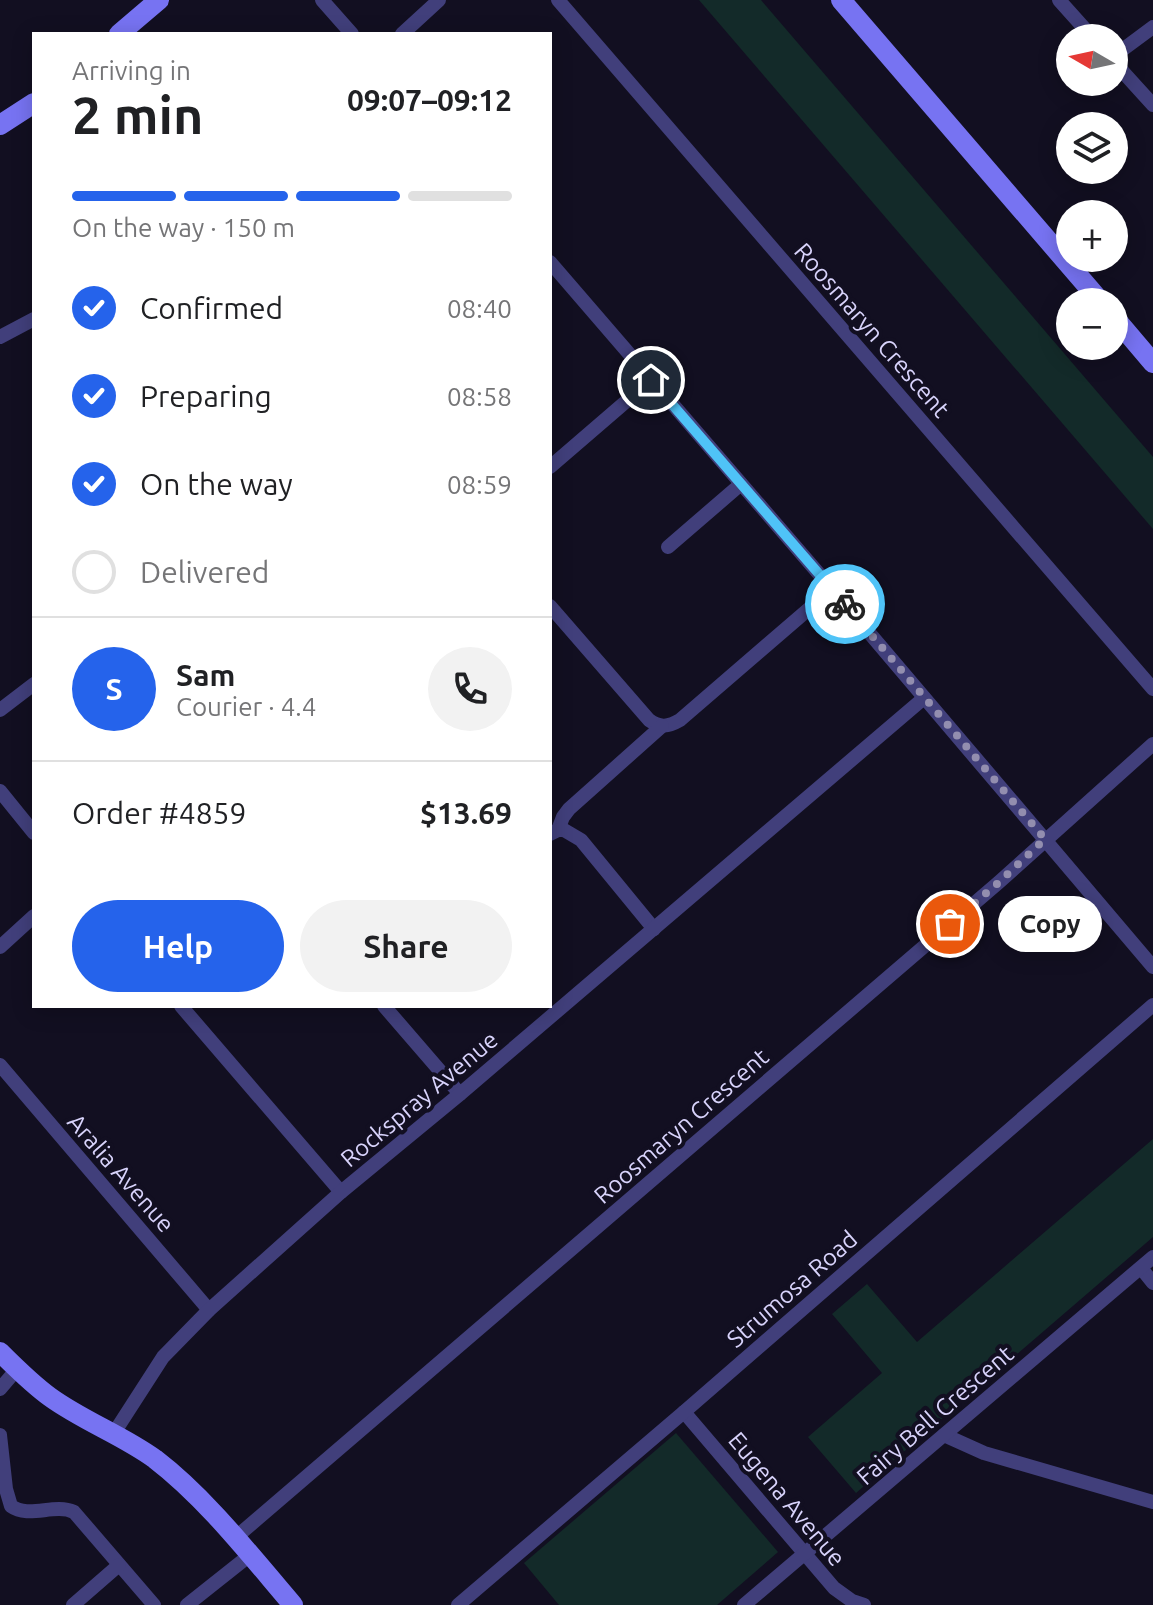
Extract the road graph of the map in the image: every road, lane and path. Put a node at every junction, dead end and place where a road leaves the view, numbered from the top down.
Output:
1 (159, 0) edge
2 (322, 0) edge
3 (439, 0) edge
4 (558, 0) edge
5 (841, 0) edge
6 (1059, 0) edge
7 (1080, 24) edge
8 (1153, 27) edge
9 (121, 32) edge
10 (350, 32) edge
11 (404, 32) edge
12 (1128, 48) edge
13 (1128, 76) edge
14 (32, 104) edge
15 (1153, 105) edge
16 (0, 125) edge
17 (556, 280) edge
18 (1089, 288) edge
19 (32, 320) edge
20 (1128, 334) edge
21 (0, 337) edge
22 (1153, 363) edge
23 (651, 380) junction
24 (552, 465) edge
25 (741, 484) junction
26 (668, 547) dead end
27 (832, 589) junction
28 (552, 608) edge
29 (32, 686) edge
30 (1153, 689) edge
31 (924, 698) junction
32 (0, 710) edge
33 (662, 726) junction
34 (1153, 744) edge
35 (0, 791) edge
36 (32, 831) edge
37 (554, 832) edge
38 (1045, 839) junction
39 (32, 918) edge
40 (654, 929) junction
41 (0, 947) edge
42 (1153, 967) edge
43 (1153, 1005) edge
44 (183, 1008) edge
45 (386, 1008) edge
46 (0, 1065) edge
47 (460, 1094) junction
48 (341, 1192) junction
49 (1153, 1257) edge
50 (1141, 1268) junction
51 (1153, 1283) edge
52 (209, 1310) junction
53 (0, 1352) edge
54 (17, 1369) junction
55 (0, 1389) edge
56 (684, 1412) junction
57 (114, 1433) junction
58 (0, 1435) edge
59 (944, 1435) junction
60 (1153, 1502) edge
61 (235, 1538) junction
62 (250, 1555) junction
63 (805, 1555) junction
64 (119, 1565) junction
65 (73, 1605) edge
66 (154, 1605) edge
67 (187, 1605) edge
68 (293, 1605) edge
69 (458, 1605) edge
70 (744, 1605) edge
71 (864, 1605) edge

1 - 9 street
2 - 10 street
3 - 11 street
4 - 30 street, Roosmaryn Crescent
5 - 18 street
6 - 7 street
8 - 12 street
13 - 15 street
14 - 16 street
17 - 23 street
19 - 21 street
20 - 22 street
23 - 24 street
23 - 25 street
25 - 26 street
25 - 27 street
27 - 31 street
27 - 33 street
28 - 33 street
29 - 32 street
31 - 38 street
31 - 40 street, Rockspray Avenue
33 - 37 street
34 - 38 street, Roosmaryn Crescent
35 - 36 street
37 - 40 street
38 - 42 street
38 - 61 street, Roosmaryn Crescent
39 - 41 street
40 - 47 street, Rockspray Avenue
43 - 56 street, Strumosa Road
44 - 48 street
45 - 47 street
46 - 52 street, Aralia Avenue
47 - 48 street, Rockspray Avenue
48 - 52 street, Rockspray Avenue
49 - 50 street, Fairy Bell Crescent
50 - 51 street
50 - 59 street, Fairy Bell Crescent
52 - 57 street, Rockspray Avenue
53 - 54 street
54 - 55 street
54 - 57 street
56 - 63 street, Eugena Avenue
56 - 69 street, Strumosa Road
57 - 61 street
58 - 64 street
59 - 60 street
59 - 63 street, Fairy Bell Crescent
61 - 62 street
62 - 67 street
62 - 68 street
63 - 70 street, Fairy Bell Crescent
63 - 71 street, Eugena Avenue
64 - 65 street
64 - 66 street

